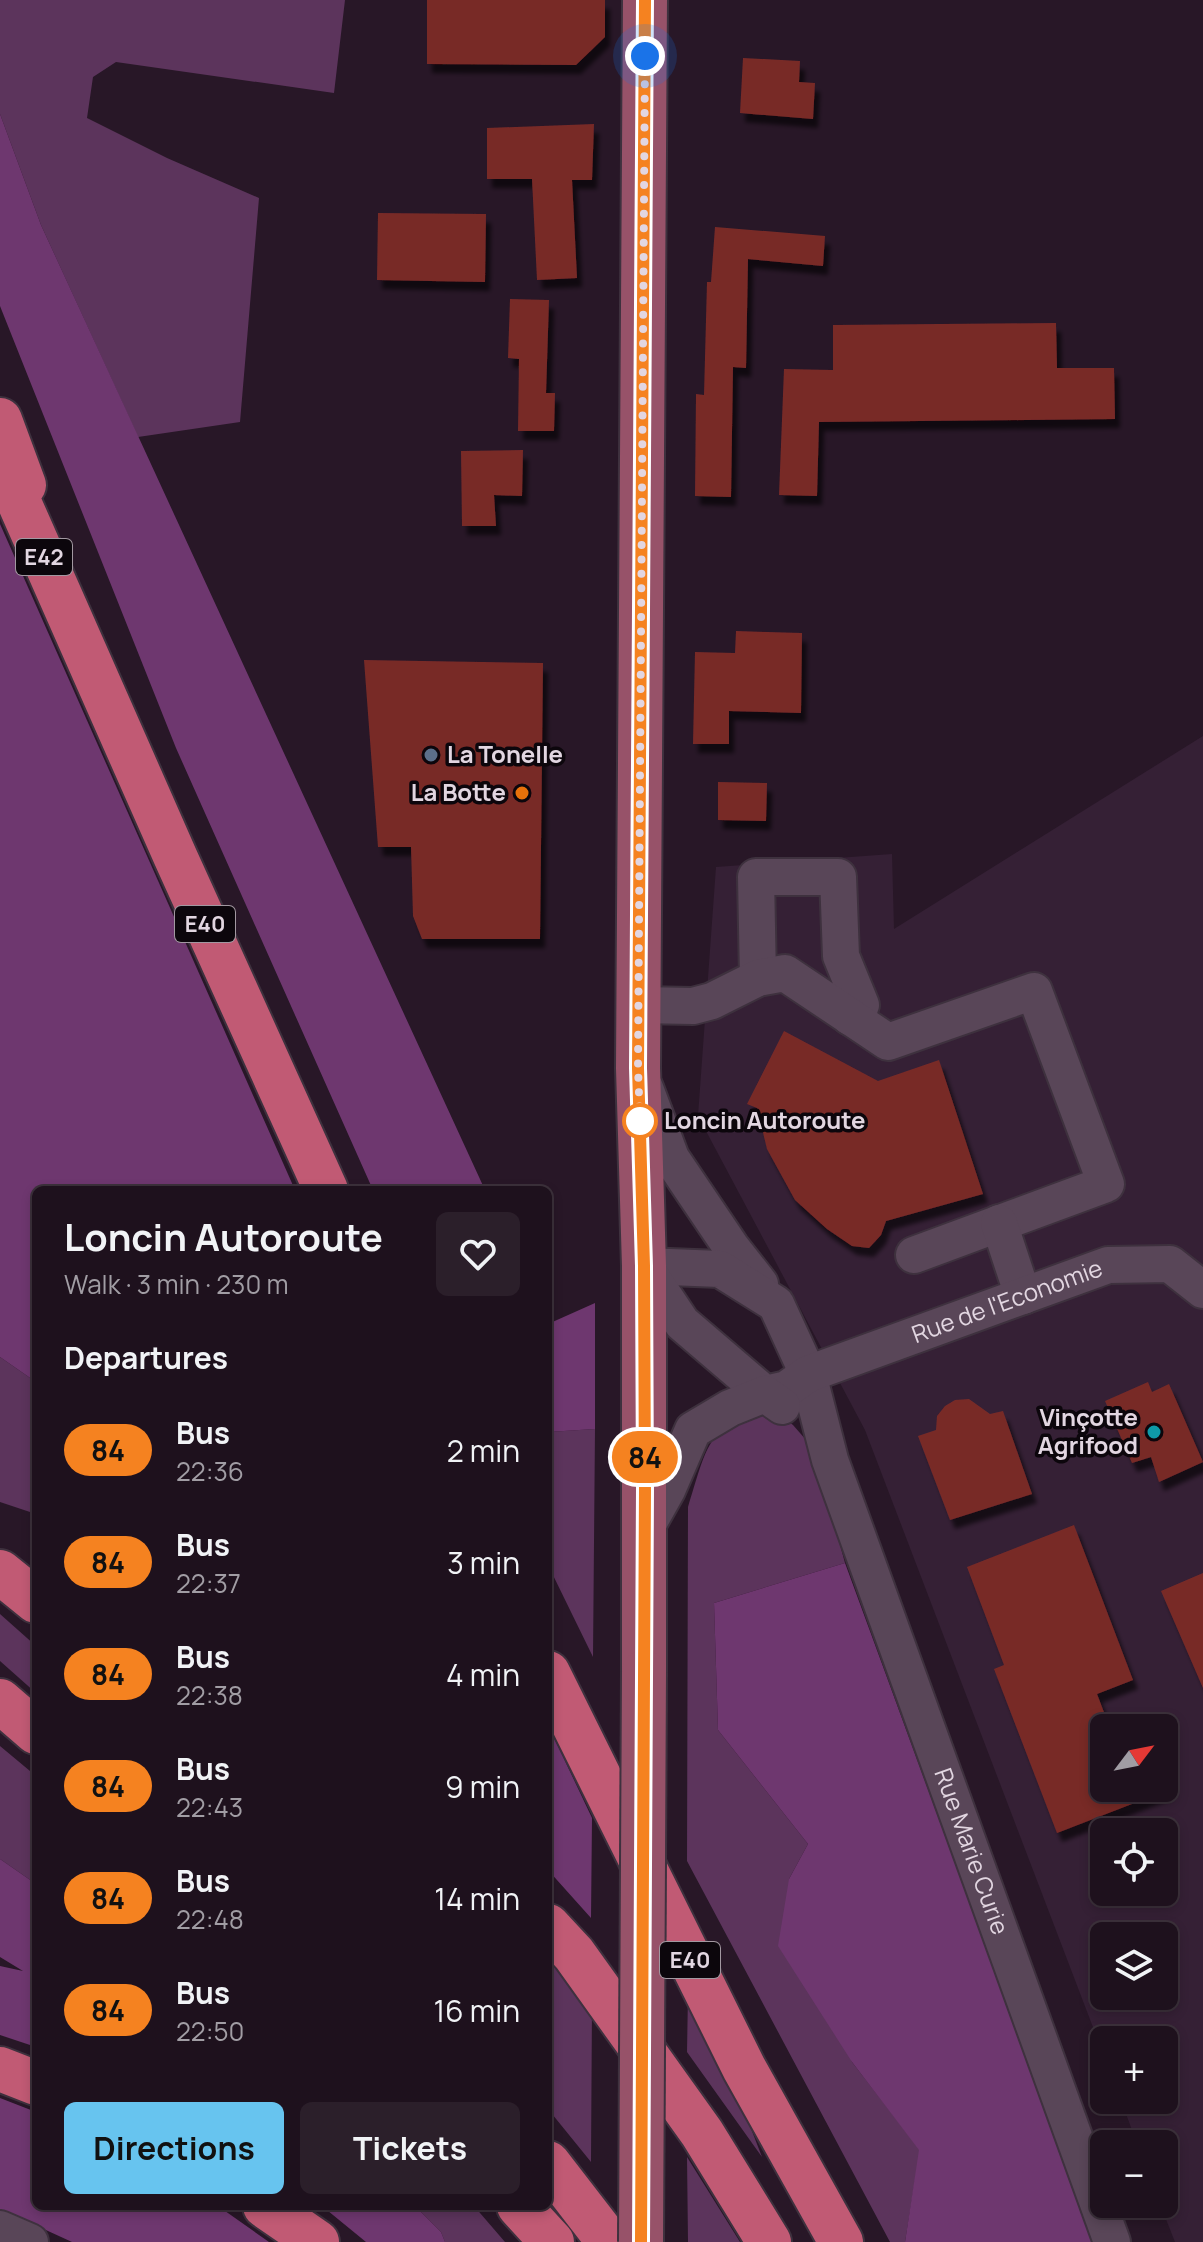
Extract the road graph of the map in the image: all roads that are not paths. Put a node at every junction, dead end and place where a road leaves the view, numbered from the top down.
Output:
1 (645, 0) edge
2 (0, 420) edge
3 (0, 459) edge
4 (88, 655) junction
5 (758, 978) junction
6 (639, 1005) junction
7 (850, 1017) junction
8 (639, 1089) junction
9 (324, 1186) edge
10 (999, 1223) junction
11 (914, 1255) dead end
12 (644, 1266) junction
13 (1203, 1290) edge
14 (1023, 1296) junction
15 (776, 1304) junction
16 (808, 1374) junction
17 (765, 1394) junction
18 (830, 1460) junction
19 (644, 1531) junction
20 (0, 1548) edge
21 (32, 1560) edge
22 (0, 1572) edge
23 (32, 1598) edge
24 (552, 1681) edge
25 (0, 1701) edge
26 (32, 1729) edge
27 (552, 1930) edge
28 (0, 2069) edge
29 (32, 2081) edge
30 (552, 2168) edge
31 (271, 2210) edge
32 (523, 2210) edge
33 (0, 2229) edge
34 (30, 2242) edge
35 (317, 2242) edge
36 (552, 2242) edge
37 (609, 2242) edge
38 (641, 2242) edge
39 (769, 2242) edge
40 (841, 2242) edge
41 (1112, 2242) edge

1 - 6 main road
2 - 4 highway, E40
3 - 4 highway, E42
4 - 9 highway, E40
5 - 6 street
5 - 7 street
5 - 7 street
6 - 8 main road
7 - 10 street
8 - 12 main road
8 - 15 street
10 - 11 street
10 - 14 street
12 - 15 street
12 - 17 street
12 - 19 main road
13 - 14 street, Rue de l'Economie
14 - 16 street, Rue de l'Economie
15 - 16 street
16 - 17 street, Rue de l'Economie
16 - 18 street
17 - 18 street
17 - 19 street, Rue de l'Economie
18 - 41 street, Rue Marie Curie
19 - 38 main road, bridge
20 - 21 highway
22 - 23 highway
24 - 40 highway, E40
25 - 26 highway
27 - 39 highway
28 - 29 highway
30 - 37 highway
31 - 35 highway
32 - 36 highway
33 - 34 street

